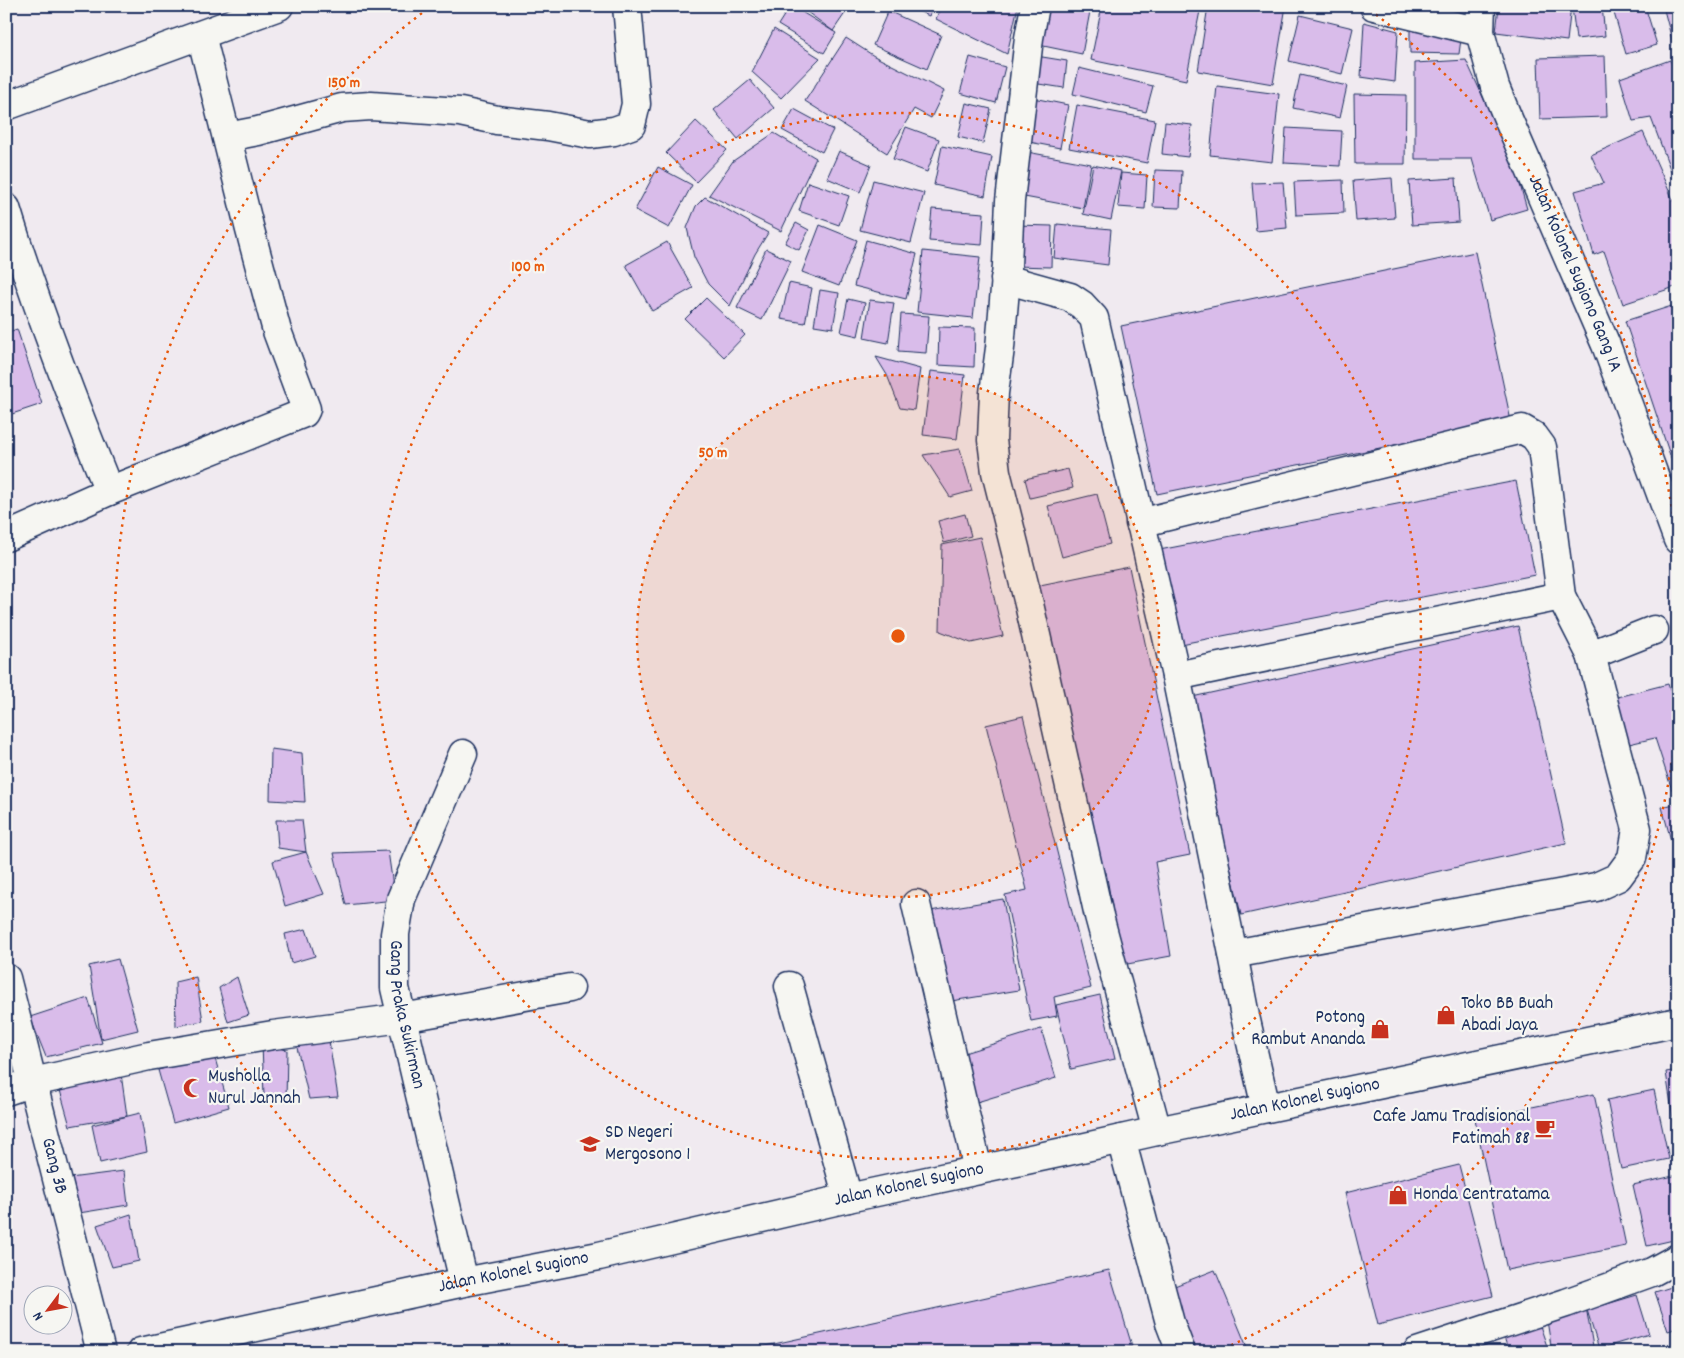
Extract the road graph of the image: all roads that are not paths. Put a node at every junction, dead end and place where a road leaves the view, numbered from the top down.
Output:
1 (279, 6) edge
2 (627, 6) edge
3 (1035, 6) edge
4 (1374, 6) edge
5 (1481, 19) edge
6 (201, 35) junction
7 (6, 106) edge
8 (227, 137) junction
9 (6, 208) edge
10 (1005, 279) junction
11 (109, 490) junction
12 (1140, 523) junction
13 (6, 537) edge
14 (1678, 540) edge
15 (1562, 596) junction
16 (1654, 630) dead end
17 (1591, 655) junction
18 (1176, 676) junction
19 (463, 754) dead end
20 (916, 904) dead end
21 (1233, 954) junction
22 (6, 978) edge
23 (789, 986) dead end
24 (570, 988) dead end
25 (402, 1018) junction
26 (1678, 1022) edge
27 (33, 1082) junction
28 (6, 1091) edge
29 (1266, 1108) junction
30 (1157, 1130) junction
31 (1121, 1140) junction
32 (978, 1170) junction
33 (848, 1198) junction
34 (1678, 1258) edge
35 (464, 1282) junction
36 (1484, 1341) edge
37 (102, 1352) edge
38 (141, 1352) edge
39 (1181, 1352) edge
40 (1417, 1352) edge

1 - 6 main road
2 - 8 main road
3 - 10 main road
4 - 5 main road
5 - 14 main road, Jalan Kolonel Sugiono Gang 1A
6 - 7 main road
6 - 8 main road
8 - 11 main road
9 - 11 main road
10 - 12 main road
10 - 30 main road
11 - 13 main road
12 - 15 main road
12 - 18 main road
15 - 17 main road
15 - 18 main road
16 - 17 main road
17 - 21 main road
18 - 21 main road
19 - 25 main road, Gang Praka Sukirman
20 - 32 main road
21 - 29 main road
22 - 27 main road, Gang 3B
23 - 33 main road
24 - 25 main road
25 - 27 main road
25 - 35 main road, Gang Praka Sukirman
26 - 29 main road, Jalan Kolonel Sugiono
27 - 28 main road
27 - 37 main road, Gang 3B
29 - 30 main road, Jalan Kolonel Sugiono
30 - 31 main road, Jalan Kolonel Sugiono
31 - 32 main road, Jalan Kolonel Sugiono
31 - 39 main road
32 - 33 main road, Jalan Kolonel Sugiono
33 - 35 main road, Jalan Kolonel Sugiono
34 - 36 main road
35 - 38 main road, Jalan Kolonel Sugiono
36 - 40 main road

